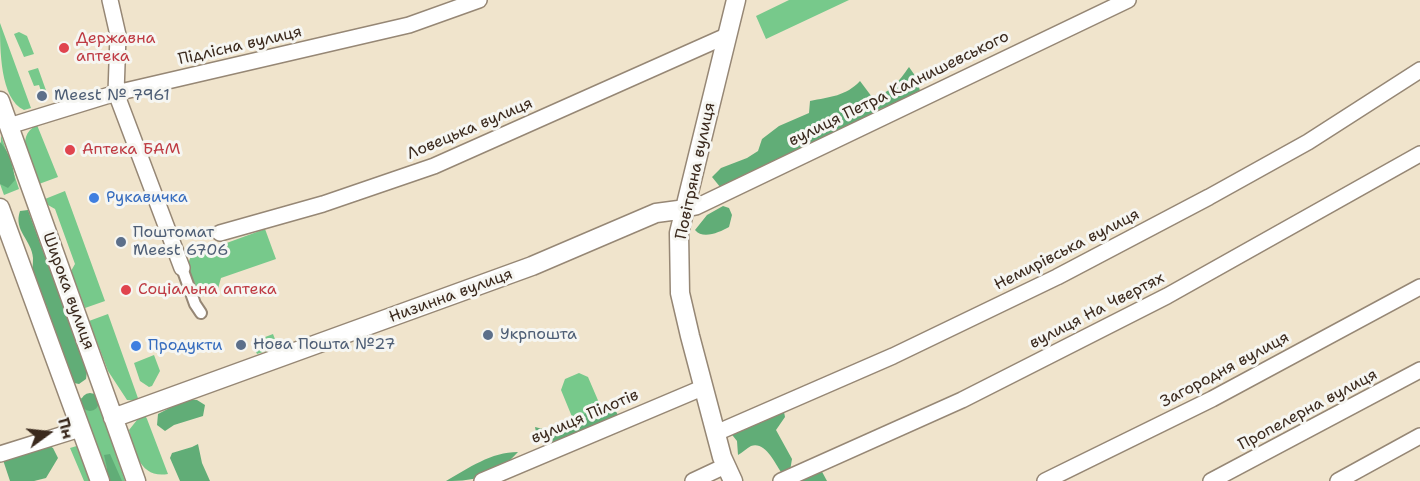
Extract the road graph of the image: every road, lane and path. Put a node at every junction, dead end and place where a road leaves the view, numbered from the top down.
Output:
1 (110, 0) edge
2 (479, 0) edge
3 (736, 0) edge
4 (1128, 0) edge
5 (1106, 5) edge
6 (726, 36) junction
7 (1420, 70) edge
8 (116, 93) junction
9 (3, 111) edge
10 (1420, 154) edge
11 (0, 208) edge
12 (686, 209) junction
13 (220, 233) dead end
14 (182, 268) joint
15 (1420, 287) edge
16 (201, 313) dead end
17 (1420, 370) edge
18 (702, 388) junction
19 (113, 418) junction
20 (80, 429) junction
21 (716, 433) junction
22 (1420, 436) edge
23 (0, 454) edge
24 (729, 474) edge
25 (100, 481) edge
26 (136, 481) edge
27 (482, 481) edge
28 (693, 481) edge
29 (781, 481) edge
30 (1045, 481) edge
31 (1211, 481) edge
32 (1338, 481) edge

1 - 8 street
2 - 8 street, Підлісна вулиця
3 - 6 street, Повітряна вулиця
4 - 5 street, вулиця Петра Калнишевського
5 - 12 street, вулиця Петра Калнишевського
6 - 12 street, Повітряна вулиця
6 - 13 street, Ловецька вулиця
7 - 21 street, Немирівська вулиця
8 - 9 street, Підлісна вулиця
8 - 14 street
9 - 19 street, Широка вулиця
10 - 29 street, вулиця На Чвертях
11 - 20 street
12 - 18 street, Повітряна вулиця
12 - 19 street, Низинна вулиця
14 - 16 street
15 - 30 street, Загородня вулиця
17 - 31 street, Пропелерна вулиця
18 - 21 street, Повітряна вулиця
18 - 27 street, вулиця Пілотів
19 - 26 street, Широка вулиця
20 - 23 street
20 - 25 street
21 - 24 street, Повітряна вулиця
22 - 32 street
24 - 28 street

